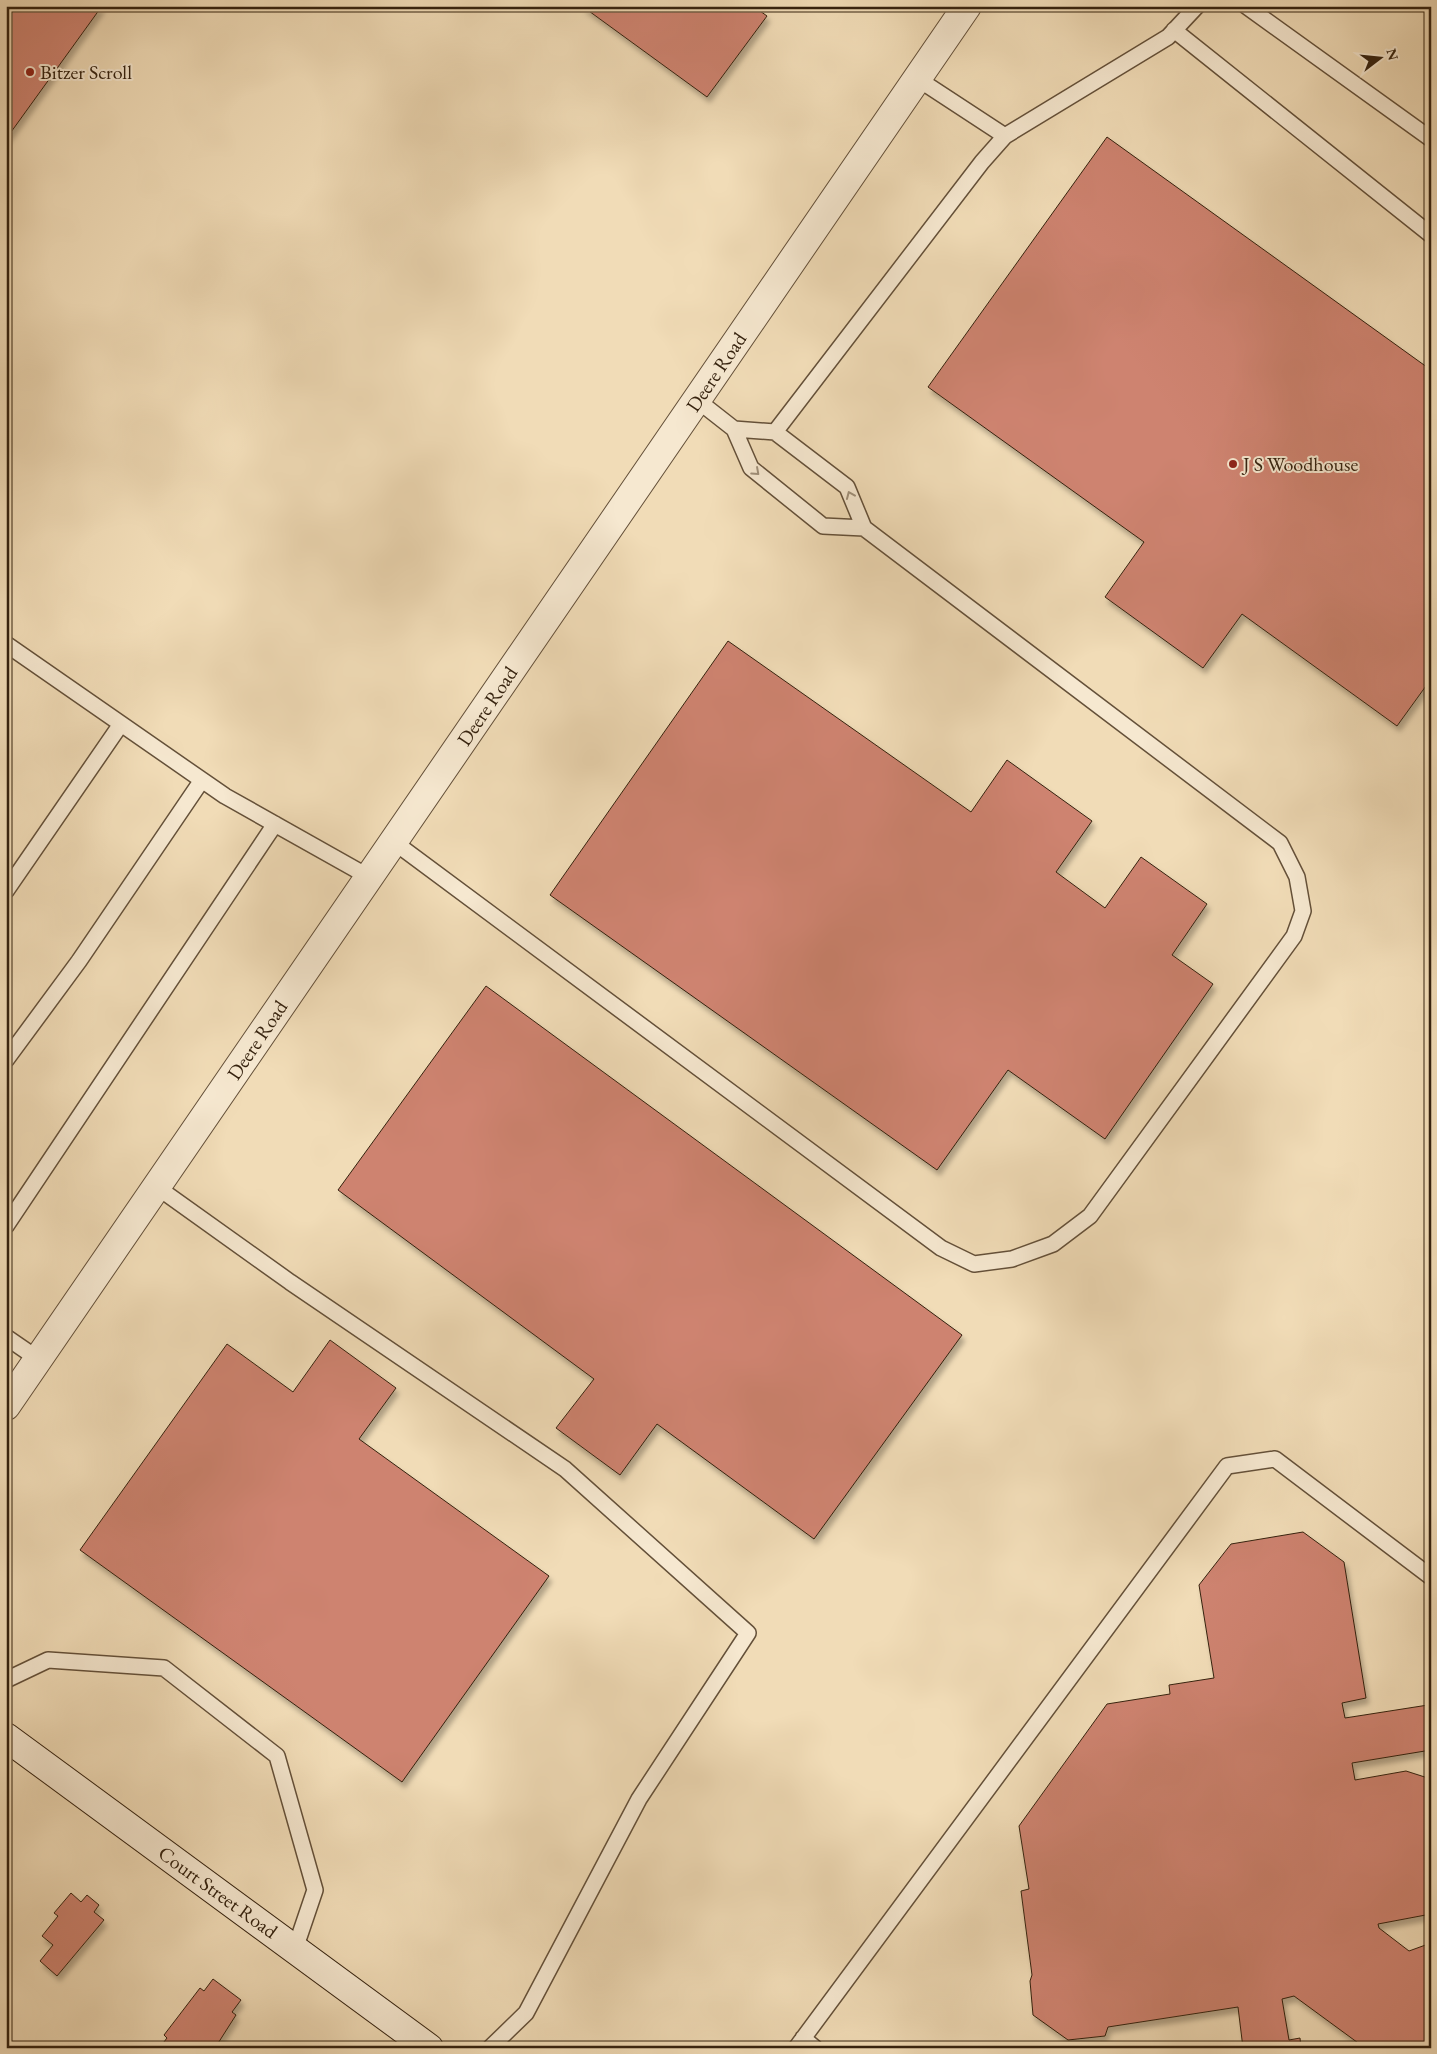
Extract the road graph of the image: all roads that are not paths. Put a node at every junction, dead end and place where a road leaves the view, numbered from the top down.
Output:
1 (967, 6) edge
2 (1196, 6) edge
3 (1246, 6) edge
4 (1174, 30) junction
5 (918, 79) junction
6 (1004, 136) junction
7 (1431, 140) edge
8 (1431, 235) edge
9 (697, 400) junction
10 (734, 429) junction
11 (775, 432) junction
12 (864, 528) junction
13 (6, 644) edge
14 (121, 724) junction
15 (202, 780) junction
16 (275, 824) junction
17 (394, 842) junction
18 (369, 877) junction
19 (6, 891) edge
20 (6, 1060) edge
21 (157, 1187) junction
22 (6, 1226) edge
23 (6, 1337) edge
24 (38, 1359) junction
25 (6, 1406) edge
26 (1431, 1577) edge
27 (6, 1680) edge
28 (6, 1737) edge
29 (295, 1950) junction
30 (799, 2043) edge
31 (429, 2048) edge
32 (490, 2048) edge
33 (815, 2048) edge

1 - 5 street, Deere Road
2 - 4 lane
3 - 7 lane
4 - 6 lane
4 - 8 lane
5 - 6 lane
5 - 9 street, Deere Road
6 - 11 lane
9 - 10 lane
9 - 17 street, Deere Road
10 - 11 lane
10 -> 12 lane
12 -> 11 lane
12 - 17 lane
13 - 14 lane
14 - 15 lane
14 - 19 lane
15 - 16 lane
15 - 20 lane
16 - 18 lane
16 - 22 lane
17 - 18 street, Deere Road
18 - 21 street, Deere Road
21 - 24 street, Deere Road
21 - 32 lane
23 - 24 lane
24 - 25 street, Deere Road
26 - 30 lane
27 - 29 lane
28 - 29 street, Court Street Road
29 - 31 street, Court Street Road
30 - 33 lane

